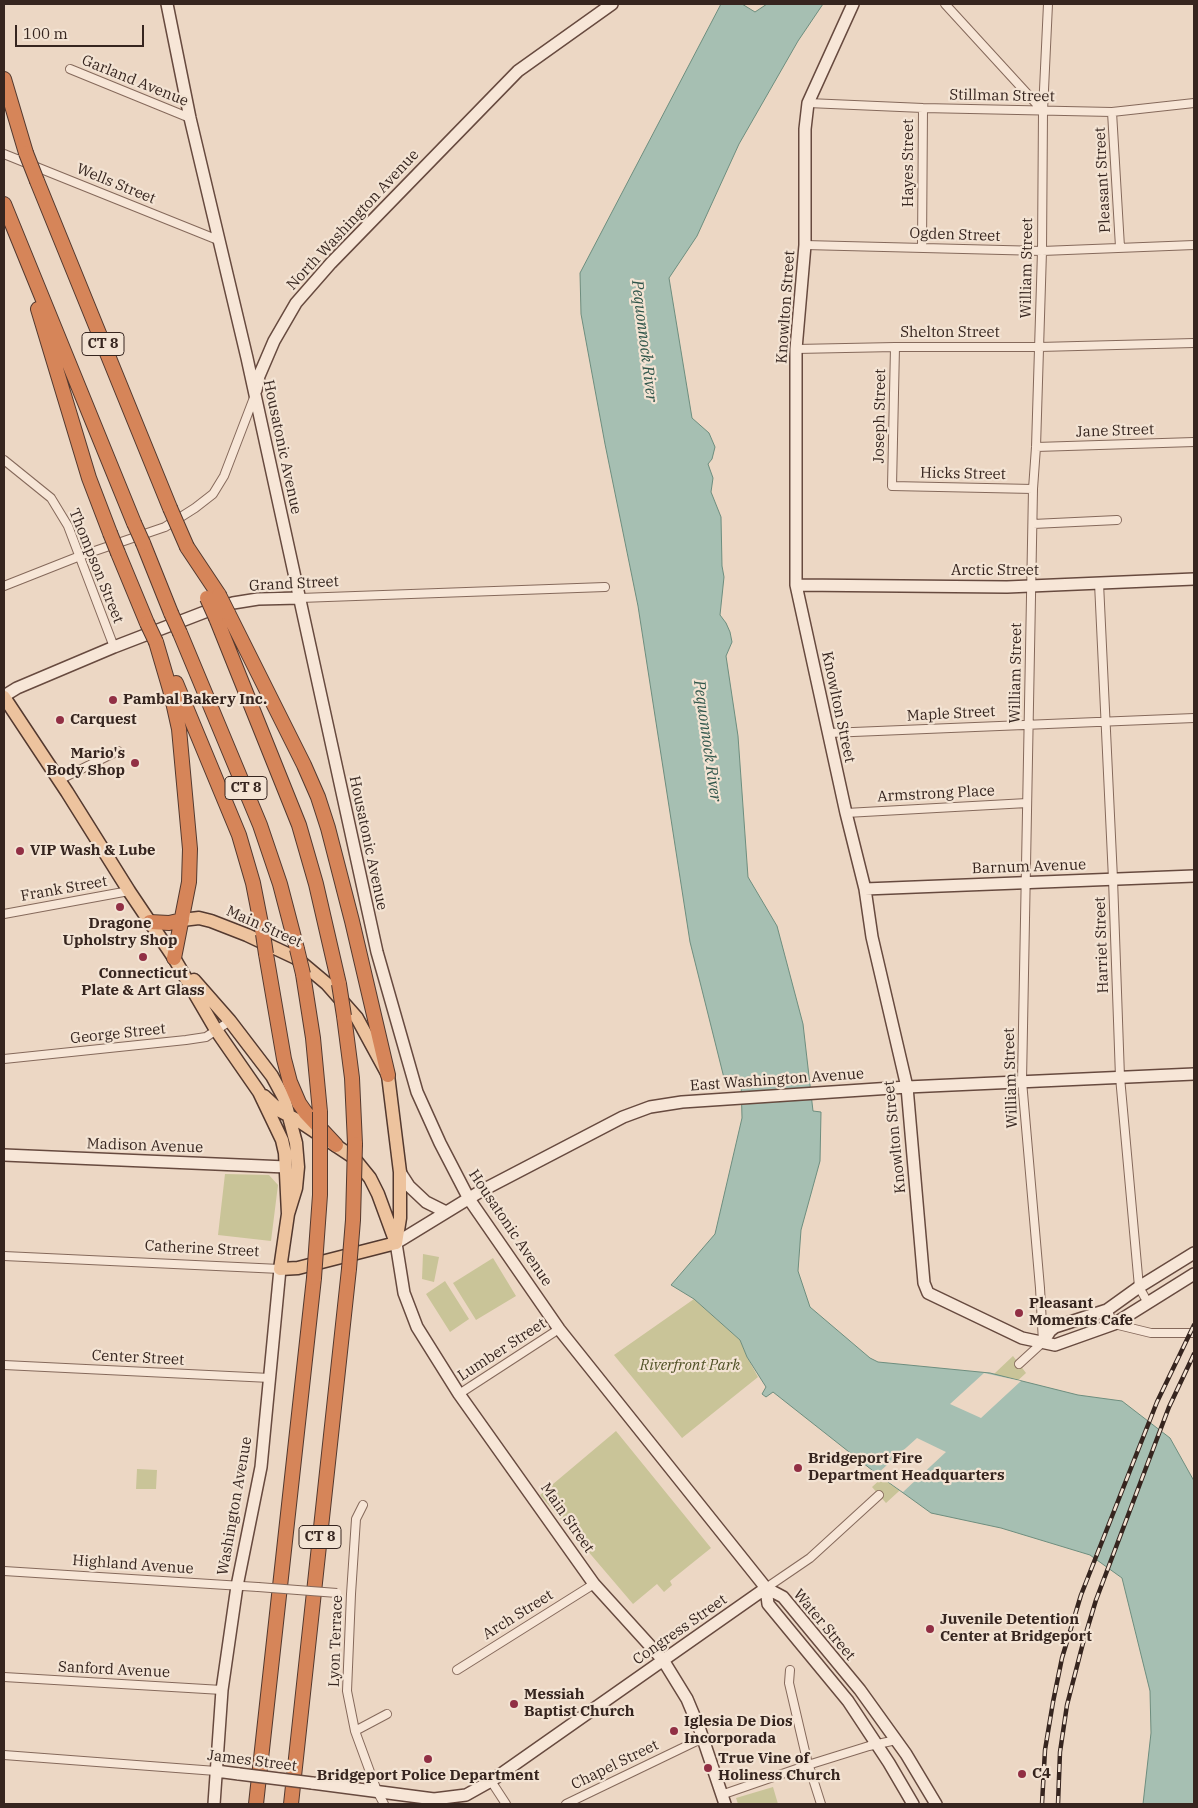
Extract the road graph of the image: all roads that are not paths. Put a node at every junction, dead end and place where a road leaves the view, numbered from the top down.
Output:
1 (167, 4) edge
2 (612, 4) edge
3 (853, 4) edge
4 (946, 4) edge
5 (1048, 4) edge
6 (70, 69) dead end
7 (4, 79) edge
8 (1194, 103) edge
9 (808, 104) junction
10 (923, 108) junction
11 (1043, 111) junction
12 (1112, 112) junction
13 (190, 118) junction
14 (4, 154) edge
15 (4, 204) edge
16 (218, 240) junction
17 (18, 241) junction
18 (805, 245) junction
19 (1194, 245) edge
20 (922, 247) junction
21 (1120, 248) junction
22 (1042, 251) junction
23 (1194, 343) edge
24 (895, 347) junction
25 (1039, 347) junction
26 (796, 349) junction
27 (255, 394) junction
28 (1194, 442) edge
29 (1036, 447) junction
30 (4, 460) edge
31 (892, 486) joint
32 (1033, 489) junction
33 (1118, 520) dead end
34 (1033, 524) junction
35 (80, 556) junction
36 (1194, 579) edge
37 (1100, 583) junction
38 (796, 585) junction
39 (4, 586) edge
40 (1031, 586) junction
41 (605, 587) dead end
42 (300, 598) junction
43 (222, 616) junction
44 (156, 642) junction
45 (114, 647) junction
46 (4, 696) edge
47 (1194, 718) edge
48 (1105, 721) junction
49 (1029, 724) junction
50 (829, 733) junction
51 (118, 751) dead end
52 (59, 780) junction
53 (1027, 803) junction
54 (846, 813) junction
55 (1194, 876) edge
56 (1113, 879) junction
57 (1026, 882) junction
58 (865, 889) junction
59 (129, 891) junction
60 (5, 911) edge
61 (182, 920) junction
62 (150, 922) junction
63 (174, 958) junction
64 (230, 1021) junction
65 (216, 1030) junction
66 (4, 1059) edge
67 (1194, 1074) edge
68 (388, 1075) junction
69 (1120, 1077) junction
70 (1022, 1081) junction
71 (907, 1087) junction
72 (259, 1092) junction
73 (288, 1115) junction
74 (336, 1146) junction
75 (4, 1155) edge
76 (292, 1167) junction
77 (400, 1172) junction
78 (469, 1199) junction
79 (446, 1212) junction
80 (396, 1243) junction
81 (1194, 1252) edge
82 (4, 1256) edge
83 (280, 1270) junction
84 (1194, 1274) edge
85 (1139, 1287) junction
86 (1148, 1303) junction
87 (1107, 1310) junction
88 (1114, 1324) junction
89 (559, 1329) junction
90 (1194, 1334) edge
91 (1043, 1342) junction
92 (1019, 1364) dead end
93 (4, 1365) edge
94 (270, 1378) junction
95 (459, 1394) junction
96 (879, 1495) dead end
97 (363, 1505) dead end
98 (4, 1571) edge
99 (594, 1584) junction
100 (237, 1586) junction
101 (766, 1588) junction
102 (350, 1594) junction
103 (663, 1660) junction
104 (457, 1670) dead end
105 (790, 1670) dead end
106 (4, 1677) edge
107 (222, 1690) junction
108 (387, 1714) dead end
109 (355, 1731) junction
110 (703, 1738) junction
111 (896, 1740) junction
112 (877, 1744) junction
113 (4, 1755) edge
114 (808, 1765) junction
115 (216, 1771) junction
116 (491, 1781) junction
117 (377, 1791) junction
118 (466, 1795) junction
119 (723, 1800) edge
120 (214, 1804) edge
121 (256, 1804) edge
122 (291, 1804) edge
123 (384, 1804) edge
124 (454, 1804) edge
125 (506, 1804) edge
126 (566, 1804) edge
127 (821, 1804) edge
128 (913, 1804) edge
129 (936, 1804) edge

1 - 13 main road, Housatonic Avenue
2 - 27 main road, North Washington Avenue
3 - 9 main road, Knowlton Street
4 - 11 street
5 - 11 street, William Street
6 - 13 street, Garland Avenue
7 - 43 highway, CT 8, bridge
8 - 12 street, Stillman Street
9 - 10 street, Stillman Street
9 - 18 main road, Knowlton Street
10 - 11 street, Stillman Street
10 - 20 street, Hayes Street
11 - 12 street, Stillman Street
11 - 22 street, William Street
12 - 21 street, Pleasant Street
13 - 16 main road, Housatonic Avenue
14 - 16 street, Wells Street
15 - 17 highway, CT 8
16 - 27 main road, Housatonic Avenue
17 - 44 highway, bridge
17 - 121 highway, CT 8, bridge
18 - 20 street, Ogden Street
18 - 26 main road, Knowlton Street
19 - 21 street, Ogden Street
20 - 22 street, Ogden Street
21 - 22 street, Ogden Street
22 - 25 street, William Street
23 - 25 street, Shelton Street
24 - 25 street, Shelton Street
24 - 26 street, Shelton Street
24 - 31 street, Joseph Street
25 - 29 street, William Street
26 - 38 main road, Knowlton Street
27 - 35 street, North Washington Avenue
27 - 42 main road, Housatonic Avenue
28 - 29 street, Jane Street
29 - 32 street, William Street
30 - 35 street, Thompson Street
31 - 32 street, Hicks Street
32 - 34 street, William Street
33 - 34 street
34 - 40 street, William Street
35 - 39 street, North Washington Avenue
35 - 45 street, Thompson Street
36 - 37 main road, Arctic Street
37 - 40 main road, Arctic Street
37 - 48 street, Harriet Street
38 - 40 main road, Arctic Street
38 - 50 main road, Knowlton Street
40 - 49 street, William Street
41 - 42 street, Grand Street
42 - 45 main road, Grand Street
42 - 78 main road, Housatonic Avenue
43 - 68 highway
43 - 122 highway, CT 8, bridge
44 - 61 highway
44 - 74 highway, bridge
45 - 46 main road, Grand Street
46 - 52 main road, Main Street
47 - 48 street, Maple Street
48 - 49 street, Maple Street
48 - 56 street, Harriet Street
49 - 50 street, Maple Street
49 - 53 street, William Street
50 - 54 main road, Knowlton Street
51 - 52 street
52 - 59 main road, Main Street
53 - 54 street, Armstrong Place
53 - 57 street, William Street
54 - 58 main road, Knowlton Street
55 - 56 main road, Barnum Avenue
56 - 57 main road, Barnum Avenue
56 - 69 street, Harriet Street
57 - 58 main road, Barnum Avenue
57 - 70 street, William Street
58 - 71 main road, Knowlton Street
59 - 60 street, Frank Street
59 - 62 main road, Main Street
61 - 62 highway
61 - 63 highway
61 - 68 main road, Main Street
62 - 63 main road, Main Street
63 - 64 main road, Main Street
63 - 65 main road, Main Street
64 - 65 street, George Street
64 - 73 main road, Main Street
65 - 66 street, George Street
65 - 72 main road, Main Street
67 - 69 main road, East Washington Avenue
68 - 77 main road, Main Street
69 - 70 main road, East Washington Avenue
69 - 85 street, Harriet Street
70 - 71 main road, East Washington Avenue
70 - 91 street, William Street
71 - 78 main road, East Washington Avenue
71 - 91 main road, Knowlton Street
72 - 73 main road, Main Street
72 - 76 main road, Main Street
73 - 74 main road, Main Street
73 - 76 main road, Main Street
74 - 80 main road, Main Street
75 - 76 main road, Madison Avenue
76 - 83 main road, Washington Avenue
77 - 79 main road
77 - 80 main road, Main Street
78 - 79 main road, East Washington Avenue
78 - 89 main road, Housatonic Avenue
79 - 80 main road, East Washington Avenue
80 - 83 main road, Catherine Street
80 - 95 main road, Main Street
81 - 85 main road
82 - 83 street, Catherine Street
83 - 94 main road, Washington Avenue
84 - 86 main road
85 - 86 street, Harriet Street
85 - 87 main road
86 - 88 main road
87 - 88 street
87 - 91 main road
88 - 90 street
88 - 91 main road
89 - 95 street, Lumber Street
89 - 101 main road, Housatonic Avenue
91 - 92 street
93 - 94 street, Center Street
94 - 100 main road, Washington Avenue
95 - 99 main road, Main Street
96 - 101 street, Congress Street
97 - 102 street, Lyon Terrace
98 - 100 street, Highland Avenue
99 - 103 main road, Main Street
99 - 104 street, Arch Street
100 - 102 street, Highland Avenue, bridge
100 - 107 main road, Washington Avenue
101 - 103 main road, Congress Street
101 - 111 main road, Water Street
101 - 112 main road, Water Street
102 - 109 street, Lyon Terrace
103 - 110 main road, Main Street
103 - 116 main road, Congress Street
105 - 114 street
106 - 107 street, Sanford Avenue
107 - 115 main road, Washington Avenue
108 - 109 street
109 - 117 street, Lyon Terrace
110 - 119 main road, Main Street
110 - 126 street, Chapel Street
111 - 112 street
111 - 129 main road, Water Street
112 - 114 street
112 - 128 main road, Water Street
113 - 115 street, James Street
114 - 119 street
114 - 127 street
115 - 117 main road, James Street, bridge
115 - 120 main road, Washington Avenue
116 - 118 main road, James Street
116 - 125 street
117 - 118 main road, James Street
117 - 123 street, Lyon Terrace
118 - 124 street

